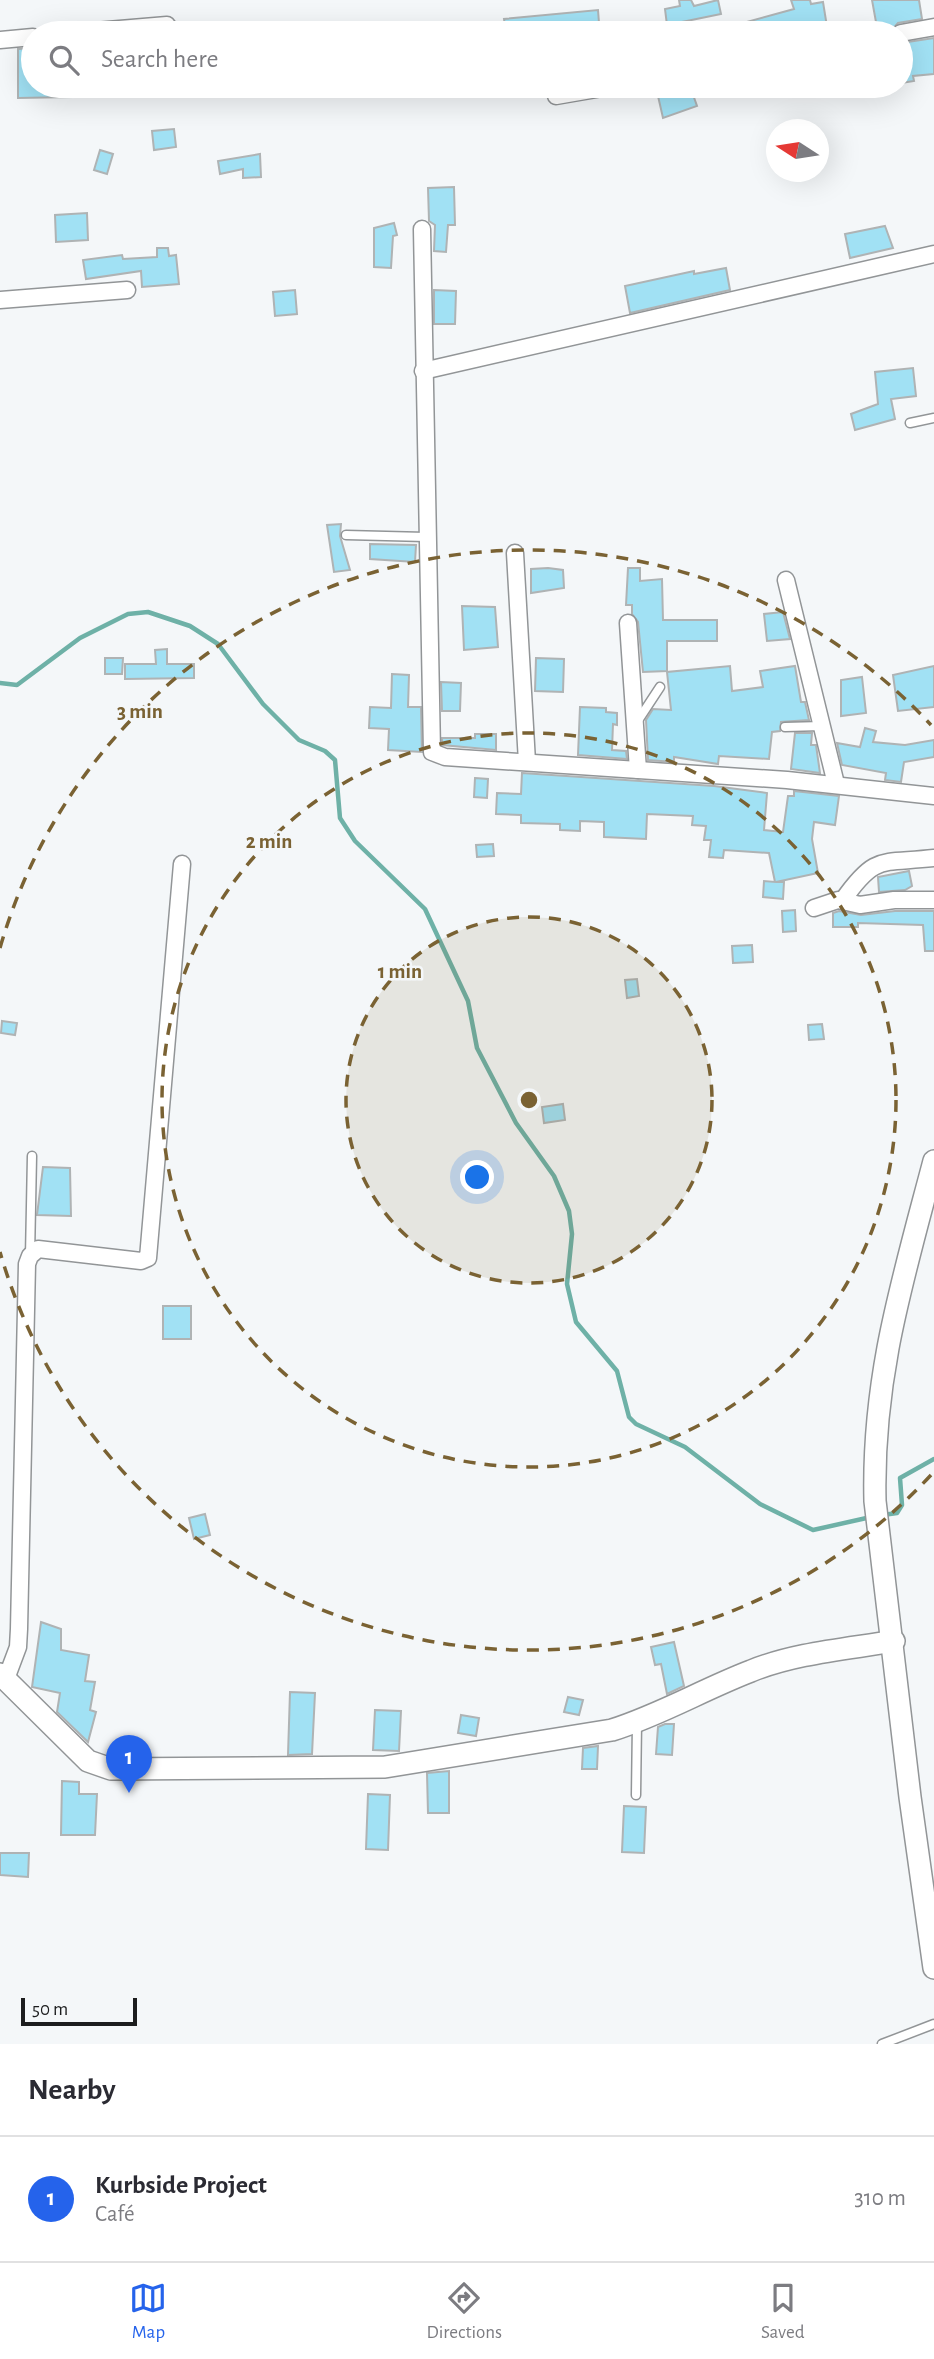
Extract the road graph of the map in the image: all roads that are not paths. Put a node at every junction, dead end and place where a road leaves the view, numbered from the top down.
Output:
1 (934, 27) edge
2 (913, 31) edge
3 (21, 38) edge
4 (0, 40) edge
5 (422, 229) dead end
6 (934, 254) edge
7 (127, 290) dead end
8 (0, 300) edge
9 (423, 371) junction
10 (934, 418) edge
11 (910, 423) dead end
12 (346, 535) dead end
13 (426, 537) junction
14 (515, 553) dead end
15 (786, 580) dead end
16 (628, 623) dead end
17 (660, 687) dead end
18 (636, 725) junction
19 (822, 726) junction
20 (785, 727) dead end
21 (527, 762) junction
22 (638, 770) junction
23 (836, 784) junction
24 (934, 796) edge
25 (934, 858) edge
26 (183, 863) dead end
27 (844, 900) junction
28 (934, 900) edge
29 (814, 908) dead end
30 (32, 1156) dead end
31 (934, 1161) edge
32 (30, 1256) junction
33 (894, 1641) junction
34 (3, 1676) edge
35 (637, 1723) junction
36 (636, 1795) dead end
37 (934, 1968) edge
38 (934, 2024) edge
39 (882, 2044) edge

1 - 2 street
3 - 4 street
5 - 9 street
6 - 9 street
7 - 8 street
9 - 13 street
10 - 11 lane
12 - 13 lane
13 - 21 street
14 - 21 street
15 - 19 street
16 - 18 street
17 - 18 lane
18 - 22 street
19 - 20 lane
19 - 23 street
21 - 22 street
22 - 23 street
23 - 24 street
25 - 27 street
26 - 32 street
27 - 28 street
27 - 29 street
30 - 32 lane
31 - 33 street
32 - 34 street
33 - 35 street
33 - 37 street
34 - 35 street
35 - 36 lane
38 - 39 lane

